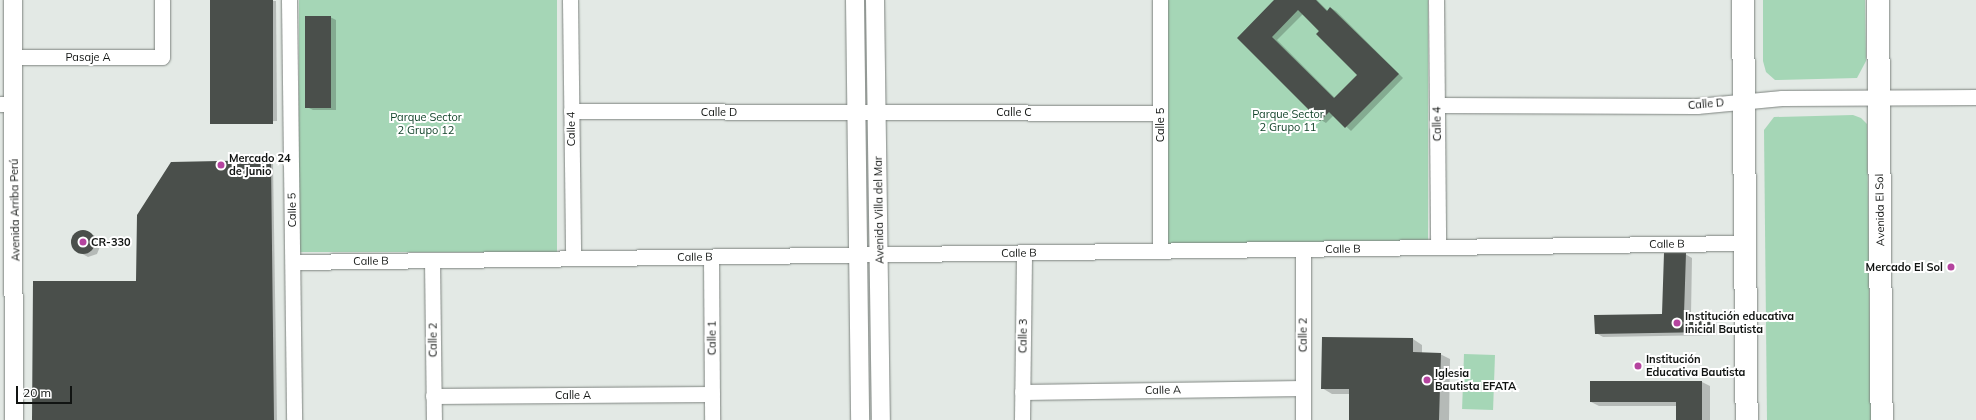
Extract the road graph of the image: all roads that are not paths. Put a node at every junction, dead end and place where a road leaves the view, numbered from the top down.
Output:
1 (13, 0) edge
2 (162, 0) edge
3 (290, 0) edge
4 (570, 0) edge
5 (855, 0) edge
6 (876, 0) edge
7 (1160, 0) edge
8 (1436, 0) edge
9 (1743, 0) edge
10 (1878, 0) edge
11 (14, 57) junction
12 (1879, 97) junction
13 (1976, 97) edge
14 (1744, 100) junction
15 (7, 104) edge
16 (1436, 105) junction
17 (571, 111) junction
18 (867, 112) junction
19 (1160, 113) junction
20 (1745, 243) junction
21 (1438, 247) junction
22 (1303, 249) junction
23 (1160, 251) junction
24 (1024, 252) junction
25 (879, 254) junction
26 (859, 255) junction
27 (711, 257) junction
28 (573, 258) junction
29 (432, 260) junction
30 (293, 262) junction
31 (1303, 388) junction
32 (1022, 392) junction
33 (712, 394) junction
34 (433, 396) junction
35 (14, 420) edge
36 (294, 420) edge
37 (434, 420) edge
38 (712, 420) edge
39 (860, 420) edge
40 (881, 420) edge
41 (1022, 420) edge
42 (1303, 420) edge
43 (1747, 420) edge
44 (1882, 420) edge

1 - 11 street, Avenida Arriba Perú
2 - 11 street, Pasaje A
3 - 30 street, Calle 5
4 - 17 street, Calle 4
5 - 18 street, Avenida Villa del Mar
6 - 18 street, Avenida Villa del Mar
7 - 19 street, Calle 5
8 - 16 street, Calle 4
9 - 14 main road
10 - 12 main road, Avenida El Sol
11 - 15 street, Avenida Arriba Perú
12 - 13 street, Calle D
12 - 14 street, Calle D
12 - 44 main road, Avenida El Sol
14 - 16 street, Calle D
14 - 20 main road
15 - 35 street, Avenida Arriba Perú
16 - 21 street, Calle 4
17 - 18 street, Calle D
17 - 28 street, Calle 4
18 - 19 street, Calle C
18 - 25 street, Avenida Villa del Mar
18 - 26 street, Avenida Villa del Mar
19 - 23 street, Calle 5
20 - 21 street, Calle B
20 - 43 main road
21 - 22 street, Calle B
22 - 23 street, Calle B
22 - 31 street, Calle 2
23 - 24 street, Calle B
24 - 25 street, Calle B
24 - 32 street, Calle 3
25 - 26 street, Calle B
25 - 40 street, Avenida Villa del Mar
26 - 27 street, Calle B
26 - 39 street, Avenida Villa del Mar
27 - 28 street, Calle B
27 - 33 street, Calle 1
28 - 29 street, Calle B
29 - 30 street, Calle B
29 - 34 street, Calle 2
30 - 36 street, Calle 5
31 - 32 street, Calle A
31 - 42 street, Calle 2
32 - 41 street, Calle 3
33 - 34 street, Calle A
33 - 38 street, Calle 1
34 - 37 street, Calle 2

